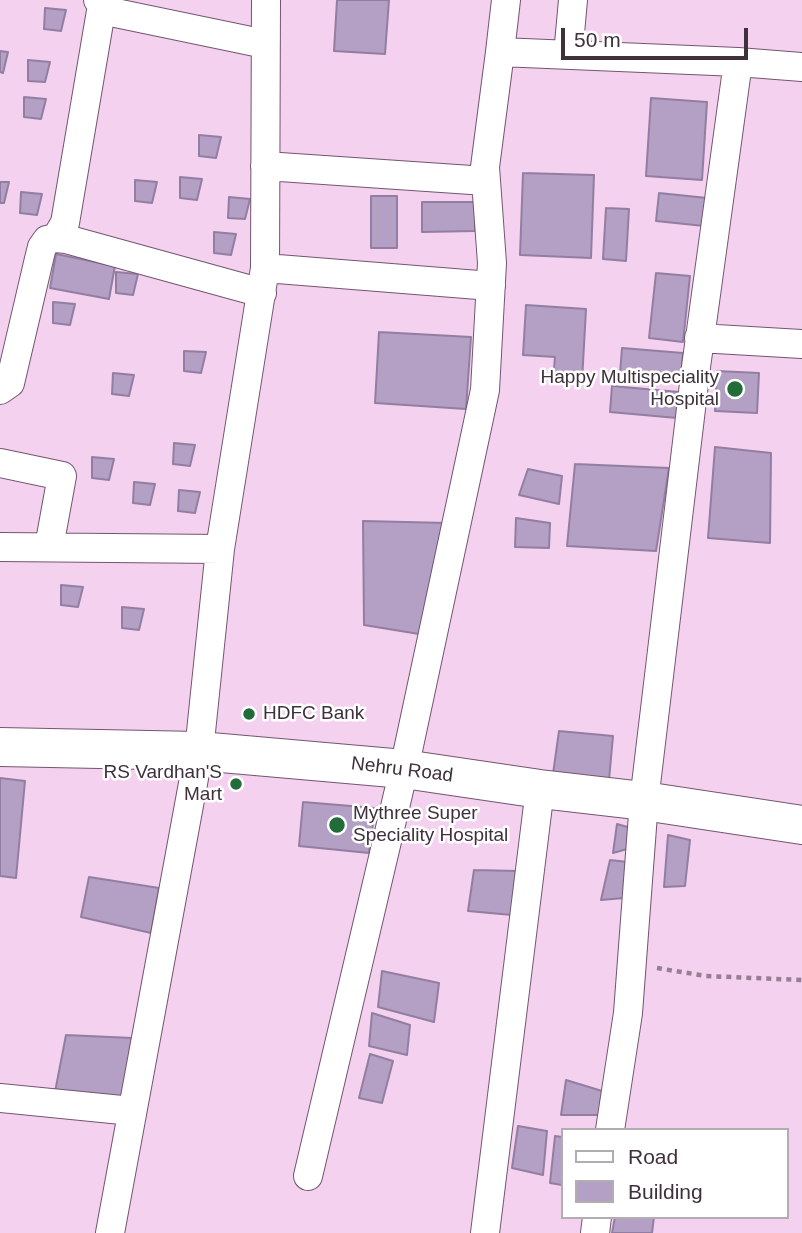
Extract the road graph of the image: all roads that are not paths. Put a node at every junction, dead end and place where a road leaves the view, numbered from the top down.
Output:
1 (266, 0) edge
2 (506, 0) edge
3 (573, 0) edge
4 (100, 3) edge
5 (265, 44) junction
6 (500, 52) junction
7 (568, 55) junction
8 (738, 62) junction
9 (802, 67) edge
10 (265, 166) junction
11 (486, 181) junction
12 (56, 238) junction
13 (263, 280) junction
14 (491, 286) junction
15 (699, 338) junction
16 (802, 344) edge
17 (0, 390) edge
18 (0, 463) edge
19 (0, 547) edge
20 (49, 547) junction
21 (220, 549) junction
22 (0, 747) edge
23 (199, 751) junction
24 (404, 769) junction
25 (540, 789) junction
26 (644, 801) junction
27 (802, 825) edge
28 (1, 1097) edge
29 (132, 1111) junction
30 (610, 1128) edge
31 (308, 1175) dead end
32 (110, 1233) edge
33 (485, 1233) edge

1 - 5 street
2 - 6 street
3 - 7 street
4 - 5 street
4 - 12 street
5 - 10 street
6 - 7 street
6 - 11 street
7 - 8 street
8 - 9 street
8 - 15 street
10 - 11 street
10 - 13 street
11 - 14 street
12 - 13 street
12 - 17 street
13 - 14 street
13 - 21 street
14 - 24 street
15 - 16 street
15 - 26 street
18 - 20 street
19 - 20 street
20 - 21 street
21 - 23 street
22 - 23 main road, Nehru Road
23 - 24 main road, Nehru Road
23 - 29 street
24 - 25 main road, Nehru Road
24 - 31 street
25 - 26 main road, Nehru Road
25 - 33 street
26 - 27 main road, Nehru Road
26 - 30 street
28 - 29 street
29 - 32 street

